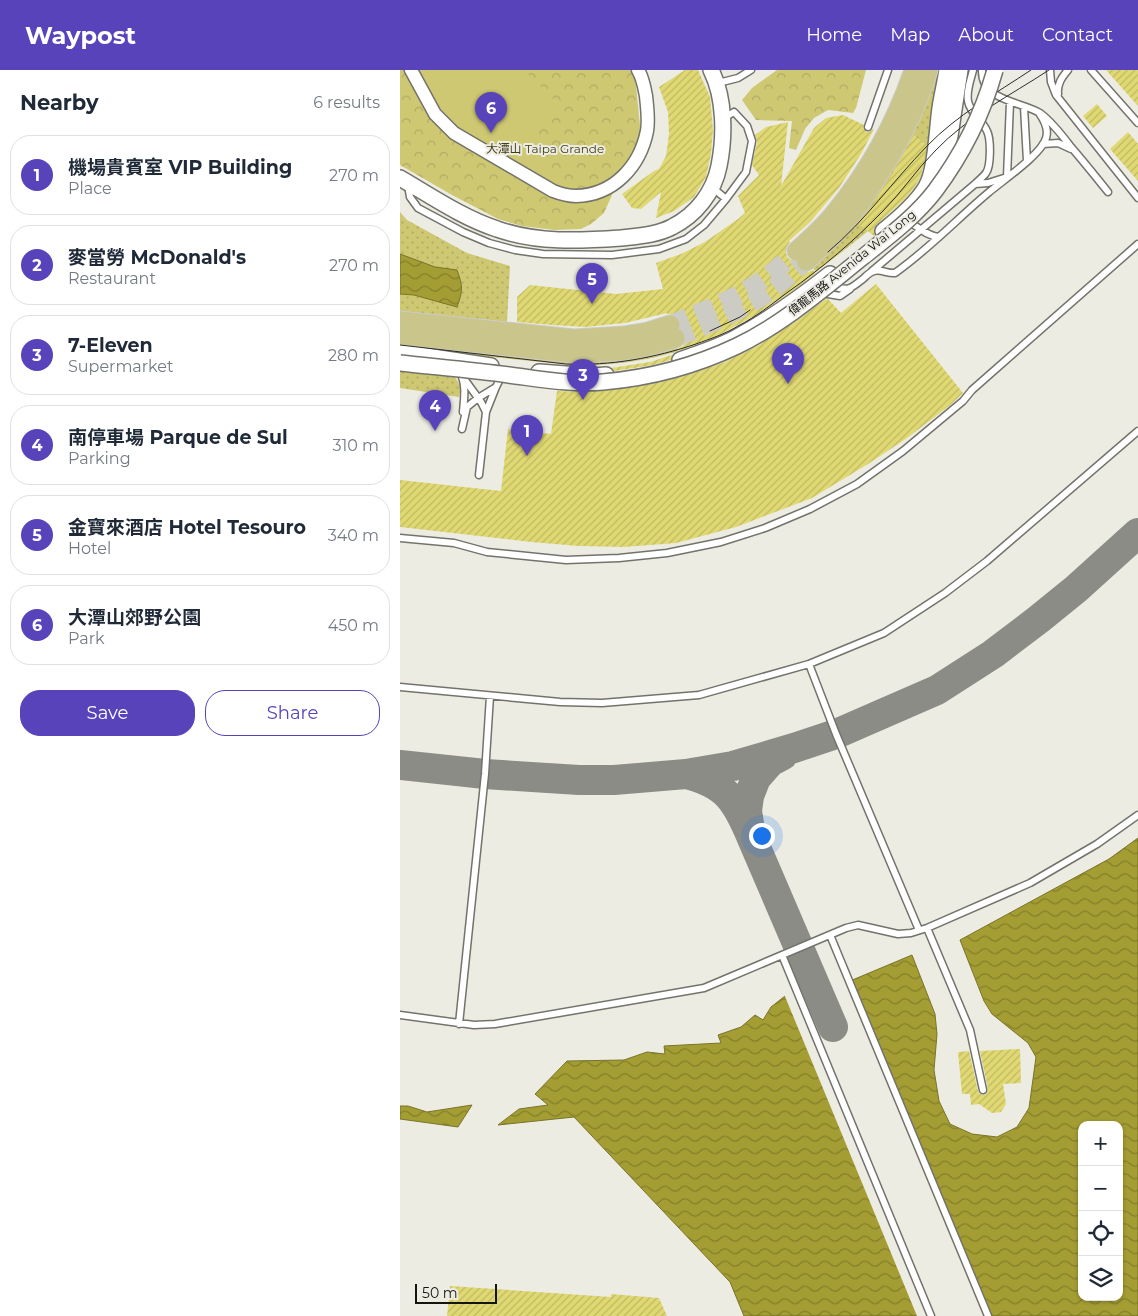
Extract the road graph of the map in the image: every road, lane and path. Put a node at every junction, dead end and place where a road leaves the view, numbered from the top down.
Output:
1 (411, 70) edge
2 (638, 70) edge
3 (751, 70) edge
4 (888, 70) edge
5 (914, 70) edge
6 (928, 70) edge
7 (947, 70) edge
8 (960, 70) edge
9 (973, 70) edge
10 (982, 70) edge
11 (995, 70) edge
12 (1050, 70) edge
13 (1068, 70) edge
14 (1091, 70) edge
15 (714, 77) edge
16 (1058, 98) junction
17 (1010, 102) junction
18 (1024, 107) junction
19 (1039, 113) junction
20 (722, 118) junction
21 (1138, 123) edge
22 (868, 127) dead end
23 (1043, 144) junction
24 (1074, 151) junction
25 (1027, 161) junction
26 (987, 173) junction
27 (1007, 177) junction
28 (404, 181) edge
29 (988, 183) junction
30 (975, 184) junction
31 (926, 186) junction
32 (713, 188) junction
33 (1108, 192) dead end
34 (987, 193) junction
35 (1138, 198) edge
36 (726, 199) junction
37 (897, 220) junction
38 (920, 230) junction
39 (939, 237) junction
40 (1138, 244) edge
41 (870, 274) junction
42 (812, 288) junction
43 (851, 288) junction
44 (400, 322) edge
45 (400, 335) edge
46 (400, 352) edge
47 (444, 358) junction
48 (400, 363) edge
49 (508, 369) junction
50 (462, 377) junction
51 (496, 387) junction
52 (478, 398) junction
53 (486, 412) junction
54 (1138, 431) edge
55 (479, 475) dead end
56 (400, 538) edge
57 (809, 664) junction
58 (400, 687) edge
59 (490, 696) junction
60 (1138, 815) edge
61 (928, 928) junction
62 (919, 930) junction
63 (830, 935) junction
64 (782, 955) junction
65 (400, 1015) edge
66 (459, 1024) junction
67 (982, 1090) dead end
68 (931, 1316) edge
69 (988, 1316) edge

1 - 2 street
3 - 15 lane
4 - 22 lane
5 - 6 main road
7 - 31 street, 偉龍馬路 Avenida Wai Long
8 - 31 street
9 - 26 lane
10 - 17 lane
11 - 48 street, 偉龍馬路 Avenida Wai Long, bridge
12 - 16 lane
13 - 16 lane
14 - 21 lane
15 - 20 street
16 - 35 lane
17 - 18 lane
17 - 27 lane
18 - 19 lane
18 - 25 lane
19 - 23 lane
19 - 24 lane
20 - 32 street
20 - 36 lane
23 - 24 lane
23 - 25 lane
24 - 33 lane
25 - 27 lane
26 - 29 lane
26 - 30 lane
27 - 29 lane
27 - 34 lane
28 - 32 street
28 - 36 lane
29 - 30 lane
29 - 34 lane
30 - 38 lane
31 - 37 street, 偉龍馬路 Avenida Wai Long
32 - 36 lane
34 - 39 lane
37 - 38 lane
37 - 42 street, 偉龍馬路 Avenida Wai Long
38 - 39 lane
38 - 41 lane
39 - 41 lane
40 - 56 lane
41 - 43 lane
42 - 43 lane
42 - 43 lane
42 - 49 street, 偉龍馬路 Avenida Wai Long
44 - 45 main road
46 - 47 street, 偉龍馬路 Avenida Wai Long
47 - 49 street, 偉龍馬路 Avenida Wai Long
47 - 50 lane
49 - 51 lane
50 - 52 lane
50 - 52 lane
51 - 52 lane
51 - 53 lane
52 - 53 lane
53 - 55 lane
54 - 57 lane
57 - 59 lane
57 - 62 lane
58 - 59 lane
59 - 66 lane
60 - 61 lane
61 - 62 lane
61 - 67 lane
62 - 63 lane
63 - 64 lane
63 - 69 lane
64 - 66 lane
64 - 68 lane
65 - 66 lane

